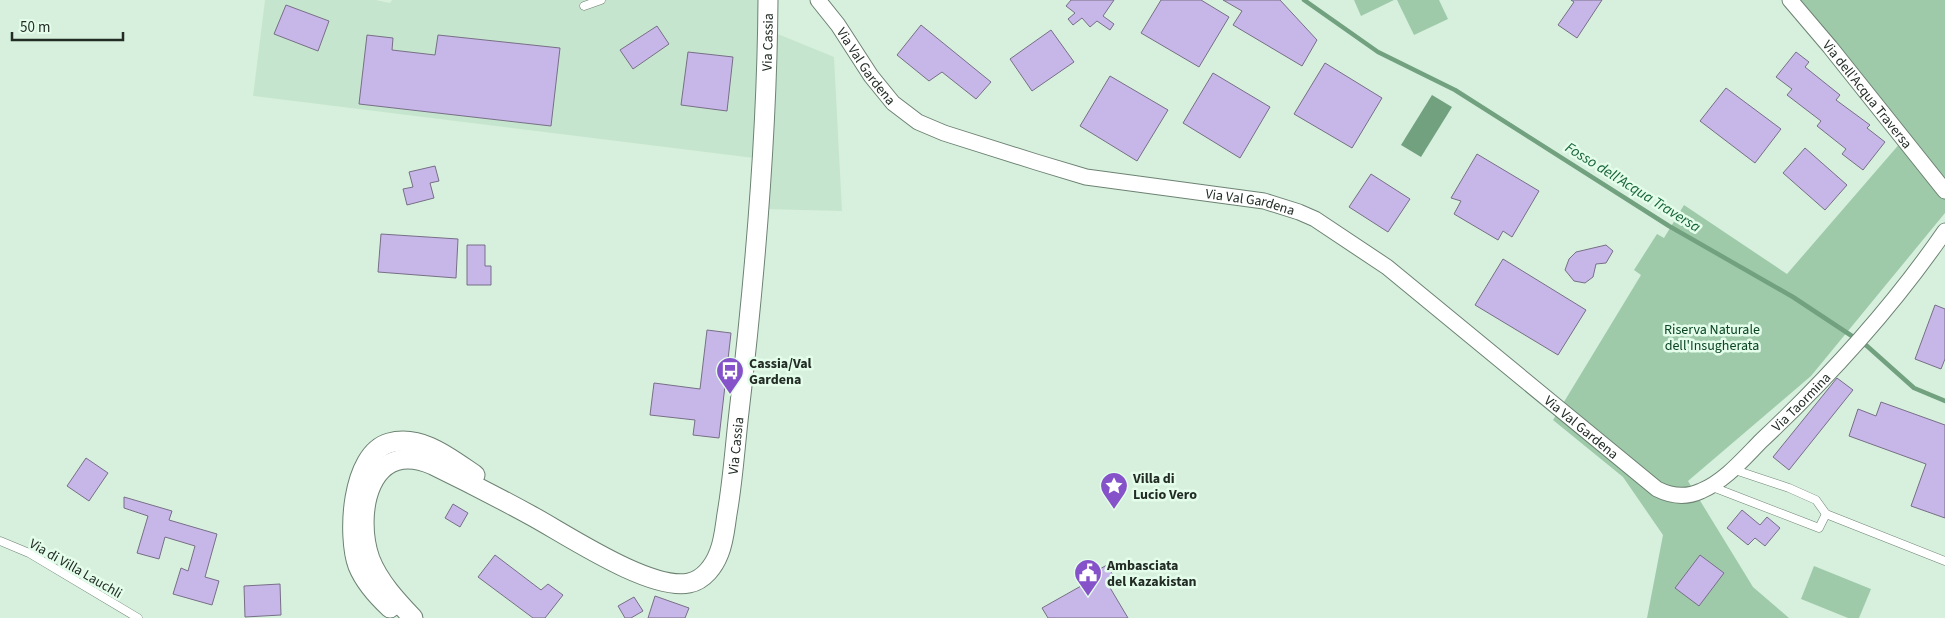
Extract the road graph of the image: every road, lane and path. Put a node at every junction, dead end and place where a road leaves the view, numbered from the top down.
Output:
1 (601, 0) edge
2 (768, 0) edge
3 (818, 0) edge
4 (1790, 0) edge
5 (584, 6) dead end
6 (1945, 191) edge
7 (1945, 231) edge
8 (1945, 254) edge
9 (1921, 266) junction
10 (1732, 469) junction
11 (1710, 486) junction
12 (1657, 489) joint
13 (1826, 514) junction
14 (533, 516) junction
15 (0, 541) edge
16 (1945, 561) edge
17 (138, 618) edge
18 (403, 618) edge
19 (413, 618) edge

1 - 5 lane
2 - 14 street, Via Cassia
3 - 12 street, Via Val Gardena
4 - 6 street, Via dell'Acqua Traversa
7 - 9 street, Via Taormina
8 - 9 street
9 - 10 street, Via Taormina
10 - 11 street, Via Taormina
10 - 13 lane
11 - 12 street, Via Taormina
11 - 13 lane
13 - 16 lane
14 - 18 street, Via Cassia
14 - 19 street, Via Cassia
15 - 17 lane, Via di Villa Lauchli

